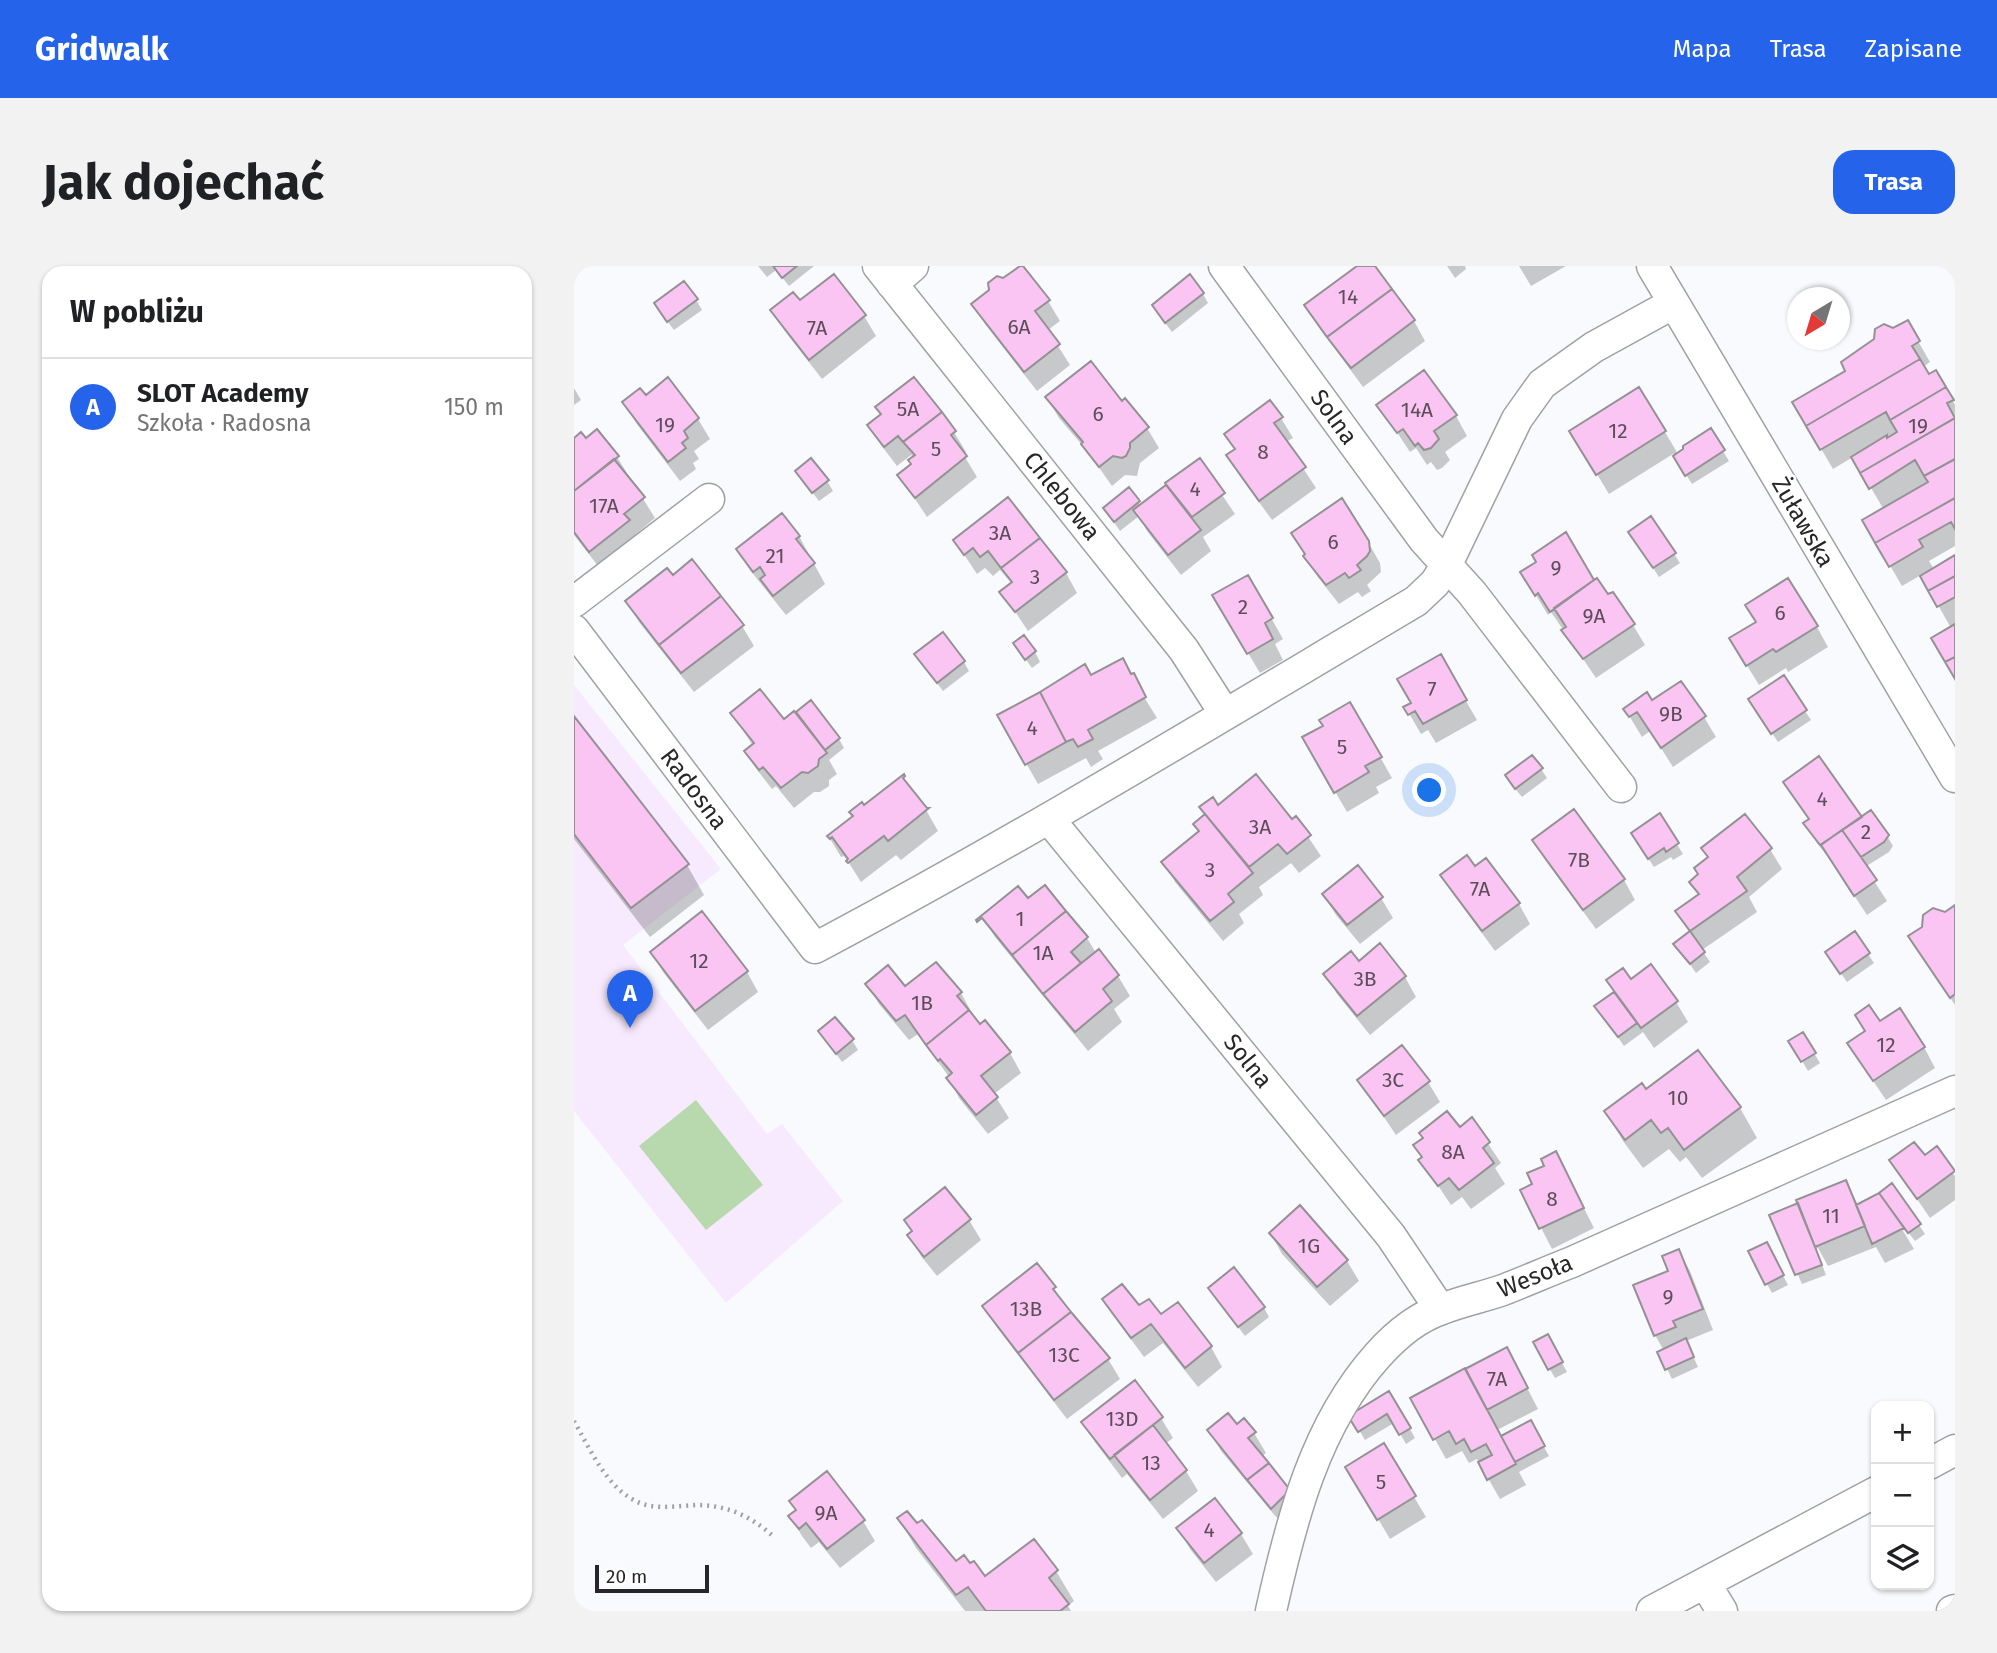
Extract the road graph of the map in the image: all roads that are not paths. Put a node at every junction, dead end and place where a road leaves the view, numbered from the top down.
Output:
1 (1224, 266) edge
2 (1652, 266) edge
3 (895, 272) edge
4 (1674, 303) junction
5 (709, 499) dead end
6 (1447, 564) junction
7 (574, 602) edge
8 (574, 630) edge
9 (1225, 714) junction
10 (1955, 777) edge
11 (1621, 787) dead end
12 (1049, 819) junction
13 (1955, 1091) edge
14 (1440, 1309) junction
15 (1955, 1450) edge
16 (1934, 1461) edge
17 (1871, 1495) edge
18 (1704, 1584) junction
19 (1270, 1611) edge
20 (1652, 1611) edge
21 (1722, 1611) edge

1 - 6 street, Solna
2 - 4 street, Żuławska
3 - 9 street, Chlebowa
4 - 6 street
4 - 10 street, Żuławska
5 - 7 street
6 - 9 street
6 - 11 street, Solna
8 - 12 street, Radosna
9 - 12 street
12 - 14 street, Solna
13 - 14 street, Wesoła
14 - 19 street, Wesoła
15 - 16 street
17 - 18 street
18 - 20 street
18 - 21 street

